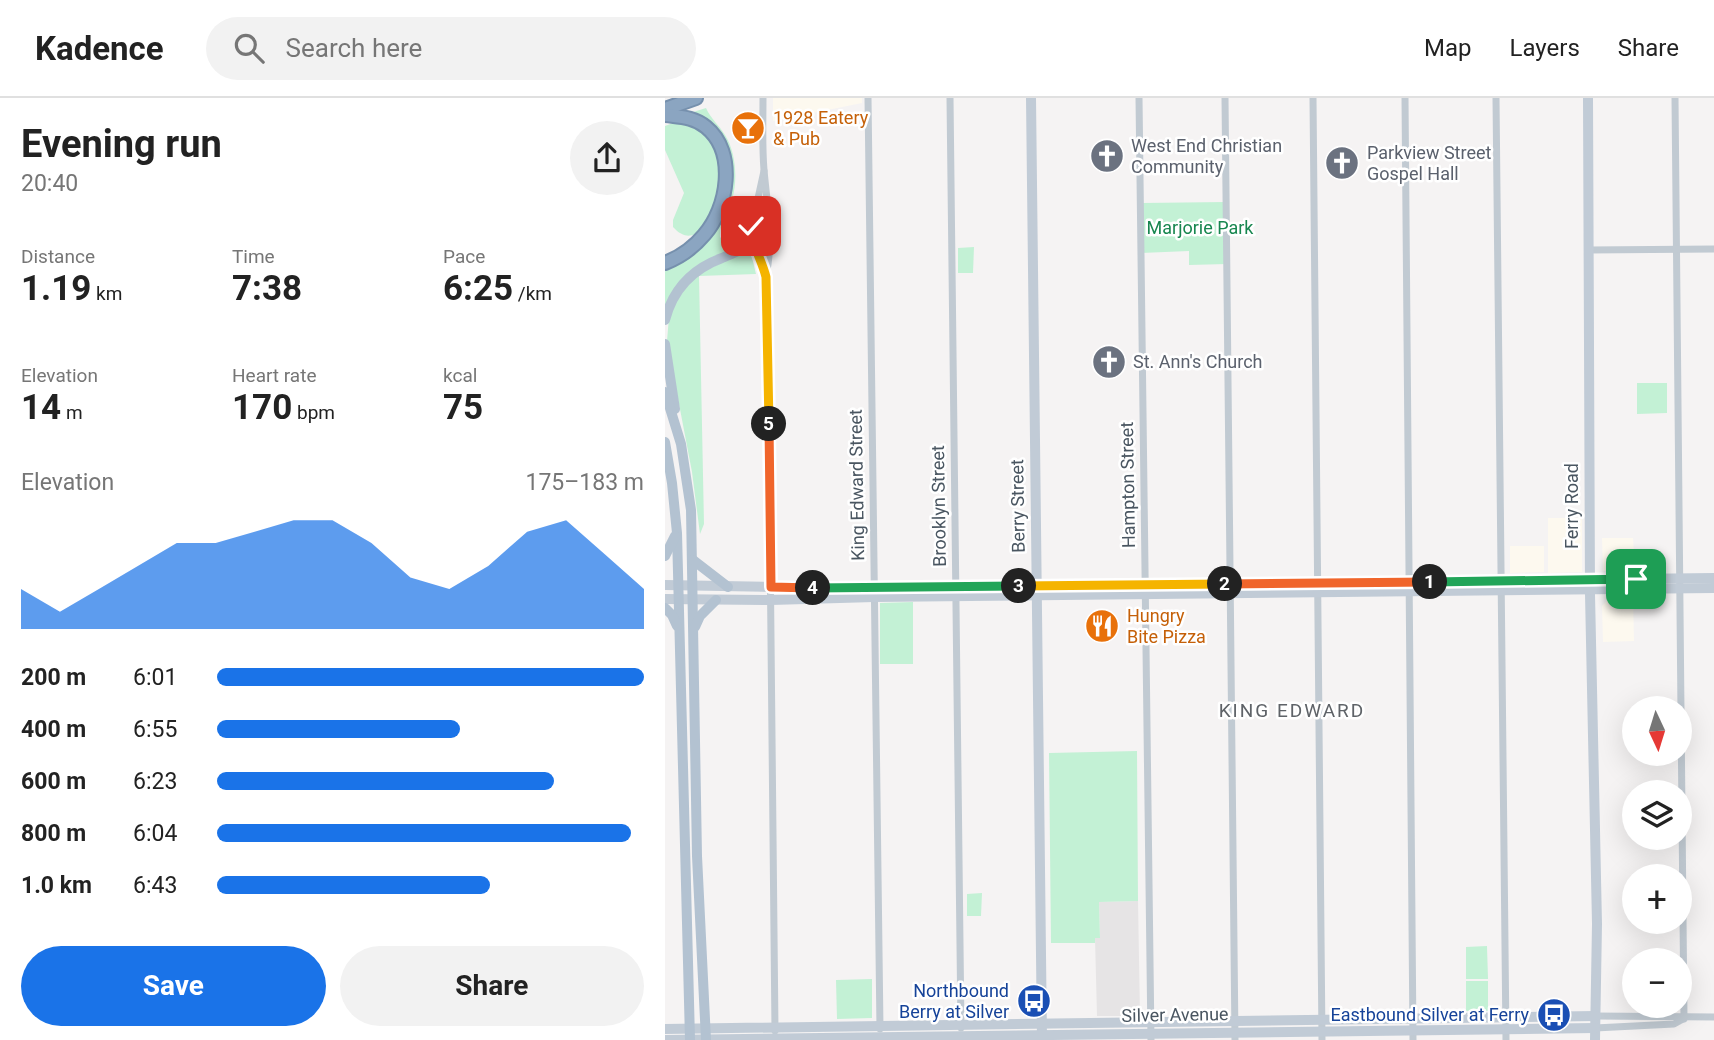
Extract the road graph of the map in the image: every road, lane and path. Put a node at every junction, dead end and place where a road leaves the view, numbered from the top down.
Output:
1 (696, 98) edge
2 (763, 98) edge
3 (867, 98) edge
4 (950, 98) edge
5 (1031, 98) edge
6 (1139, 98) edge
7 (1225, 98) edge
8 (1313, 98) edge
9 (1405, 98) edge
10 (1496, 98) edge
11 (1588, 98) edge
12 (1675, 98) edge
13 (665, 109) edge
14 (665, 115) edge
15 (764, 171) junction
16 (768, 208) junction
17 (753, 241) junction
18 (1714, 249) edge
19 (1589, 250) junction
20 (1676, 250) junction
21 (665, 263) edge
22 (766, 277) junction
23 (665, 320) edge
24 (665, 344) edge
25 (665, 392) edge
26 (677, 429) junction
27 (665, 442) edge
28 (677, 533) junction
29 (665, 556) edge
30 (693, 560) junction
31 (1714, 578) edge
32 (1679, 584) junction
33 (665, 585) edge
34 (1502, 585) junction
35 (1590, 585) junction
36 (678, 586) junction
37 (694, 586) junction
38 (728, 587) junction
39 (771, 587) junction
40 (1318, 587) junction
41 (1409, 587) junction
42 (1230, 588) junction
43 (1714, 588) edge
44 (1145, 589) junction
45 (1611, 590) junction
46 (956, 591) junction
47 (1037, 591) junction
48 (874, 592) junction
49 (665, 600) edge
50 (679, 600) junction
51 (694, 600) junction
52 (716, 600) junction
53 (771, 600) junction
54 (1591, 604) junction
55 (665, 608) edge
56 (694, 629) junction
57 (680, 633) junction
58 (1682, 948) edge
59 (1714, 1017) edge
60 (1648, 1018) edge
61 (1692, 1018) edge
62 (1596, 1022) junction
63 (1506, 1023) junction
64 (665, 1029) edge
65 (1413, 1029) edge
66 (1322, 1030) edge
67 (1235, 1031) edge
68 (1151, 1032) edge
69 (1042, 1033) edge
70 (690, 1034) edge
71 (880, 1034) edge
72 (961, 1034) edge
73 (775, 1035) edge
74 (706, 1036) edge
75 (665, 1040) edge
76 (1506, 1040) edge
77 (1595, 1040) edge

1 - 13 highway
2 - 15 street
3 - 48 street, King Edward Street
4 - 46 street, Brooklyn Street
5 - 47 main road, Berry Street
6 - 44 street, Hampton Street
7 - 42 street
8 - 40 street
9 - 41 street
10 - 34 street
11 - 19 main road, Ferry Road
12 - 20 street
14 - 21 highway
15 - 16 street
15 - 17 street
16 - 17 main road
16 - 22 street
17 - 22 street
17 - 23 main road
18 - 20 street
19 - 20 street
19 - 35 main road, Ferry Road
20 - 32 street
22 - 39 street
24 - 26 main road
25 - 26 main road
26 - 30 main road
27 - 28 main road
28 - 29 main road
28 - 36 main road
30 - 37 main road
30 - 38 main road
31 - 32 main road
32 - 35 main road
32 - 43 main road
32 - 45 main road
32 - 58 street
33 - 36 main road
34 - 35 main road
34 - 41 main road
34 - 63 street
35 - 45 main road
35 - 54 main road, Ferry Road
36 - 37 main road
36 - 50 main road
37 - 38 main road
37 - 51 main road
38 - 39 main road
39 - 48 main road
39 - 53 street
40 - 41 main road
40 - 42 main road
40 - 66 street
41 - 65 street
42 - 44 main road
42 - 67 street
44 - 47 main road
44 - 68 street, Hampton Street
45 - 54 main road
46 - 47 main road
46 - 48 main road
46 - 72 street, Brooklyn Street
47 - 69 main road, Berry Street
48 - 53 main road
48 - 71 street, King Edward Street
49 - 50 main road
50 - 51 main road
50 - 57 main road
51 - 52 main road
51 - 56 main road
52 - 53 main road
52 - 56 main road
53 - 73 street
54 - 62 main road, Ferry Road
55 - 57 main road
56 - 74 main road
57 - 70 main road
59 - 61 street, Silver Avenue
60 - 62 street, Silver Avenue
62 - 63 main road, Silver Avenue
62 - 77 main road, Ferry Road
63 - 65 main road, Silver Avenue
63 - 76 street
64 - 70 main road, Silver Avenue
65 - 66 main road, Silver Avenue
66 - 67 main road, Silver Avenue
67 - 68 main road, Silver Avenue
68 - 69 main road, Silver Avenue
69 - 72 main road, Silver Avenue
70 - 74 main road, Silver Avenue
70 - 75 main road, Silver Avenue
71 - 72 main road, Silver Avenue
71 - 73 main road, Silver Avenue
73 - 74 main road, Silver Avenue

